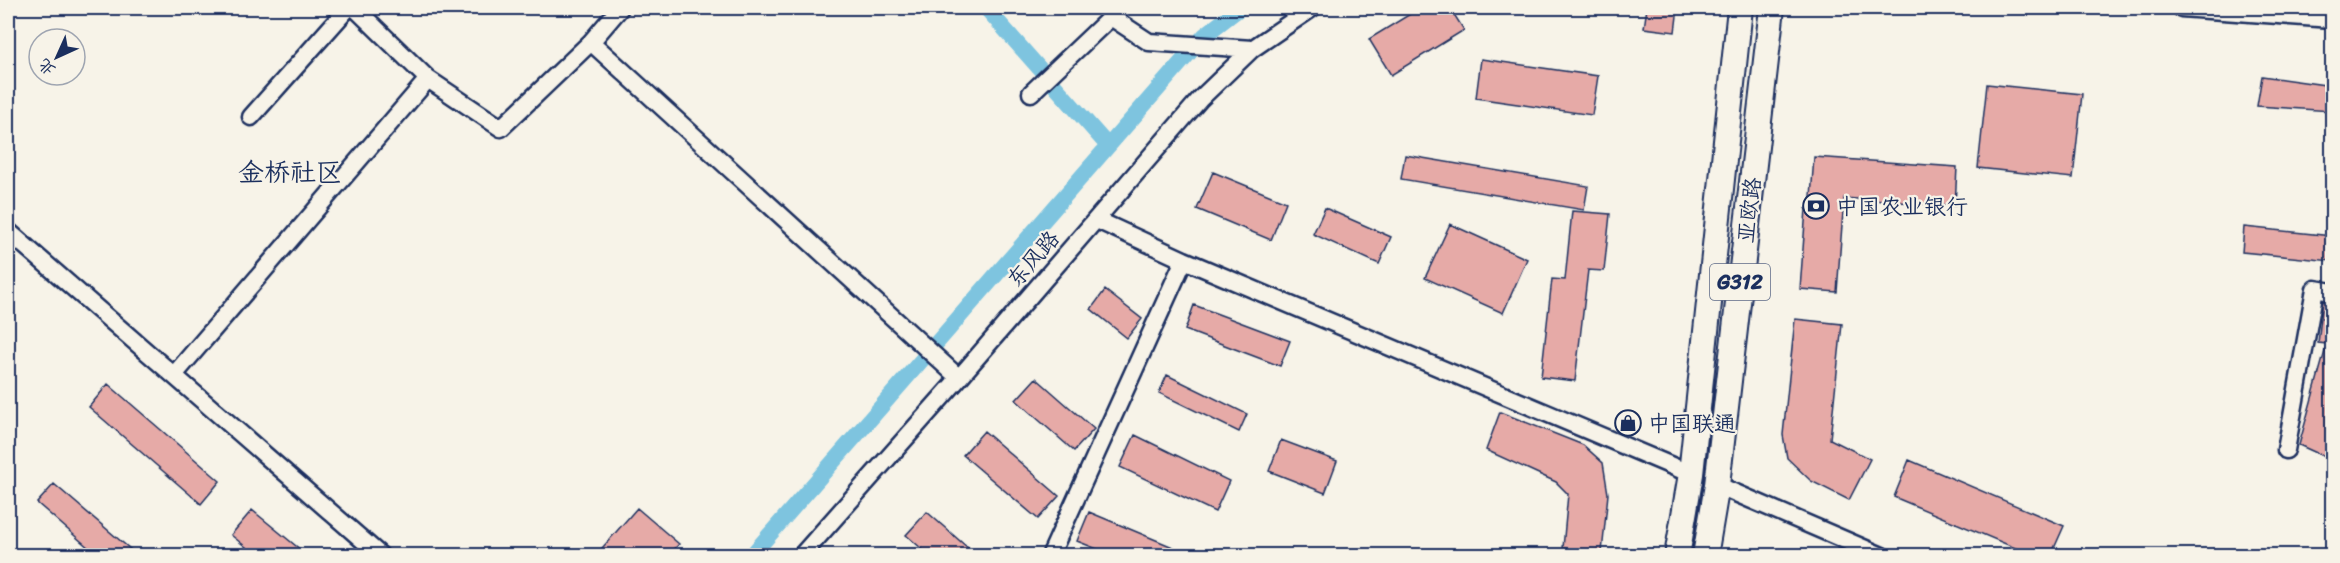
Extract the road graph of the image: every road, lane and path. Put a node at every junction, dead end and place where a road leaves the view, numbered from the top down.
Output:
1 (348, 8) edge
2 (355, 8) edge
3 (620, 8) edge
4 (1312, 8) edge
5 (1740, 8) edge
6 (1772, 8) edge
7 (2181, 8) edge
8 (1108, 12) edge
9 (2332, 20) edge
10 (591, 42) junction
11 (1252, 50) junction
12 (428, 79) junction
13 (1031, 93) dead end
14 (251, 117) dead end
15 (1097, 220) junction
16 (8, 231) edge
17 (1184, 260) junction
18 (2332, 292) edge
19 (174, 375) junction
20 (959, 378) junction
21 (2286, 450) dead end
22 (1691, 474) junction
23 (1717, 485) junction
24 (381, 555) edge
25 (801, 555) edge
26 (1050, 555) edge
27 (1677, 555) edge
28 (1705, 555) edge
29 (1882, 555) edge

1 - 14 street
2 - 12 street
3 - 10 street
4 - 11 street, 东风路
5 - 22 highway, 亚欧路 / G312
6 - 23 highway, 亚欧路 / G312
7 - 9 street
8 - 11 street
8 - 13 street
10 - 12 street
10 - 20 street
11 - 15 street, 东风路
12 - 19 street
15 - 17 street
15 - 20 street, 东风路
16 - 19 street
17 - 22 street
17 - 26 street
18 - 21 street
19 - 24 street
20 - 25 street, 东风路
22 - 27 highway, 亚欧路 / G312
23 - 28 highway, 亚欧路 / G312
23 - 29 street

